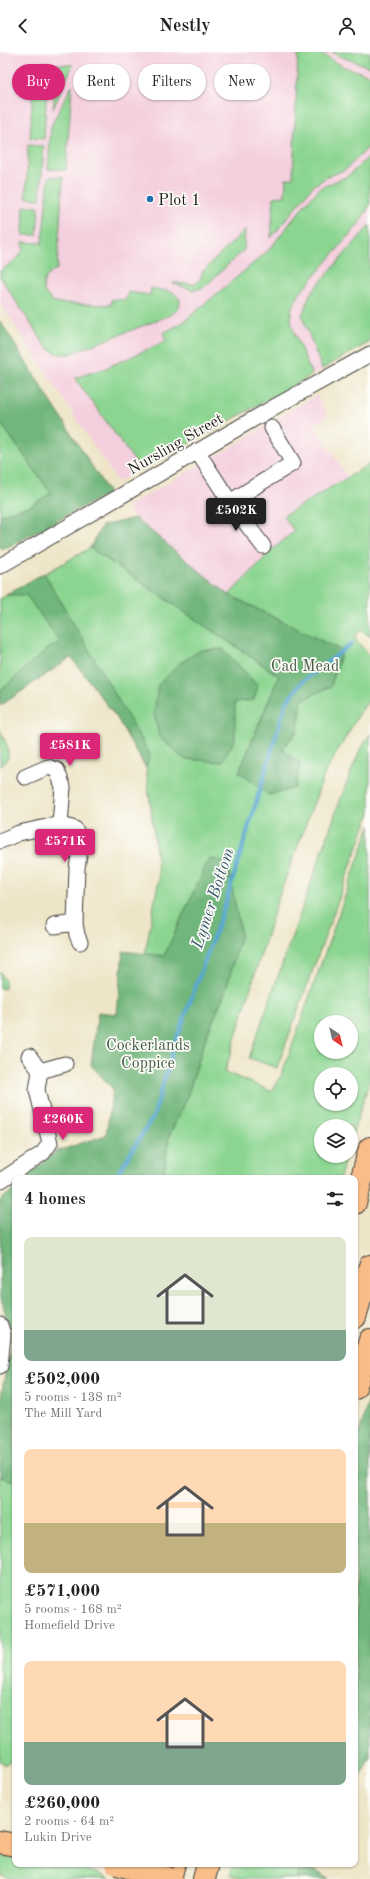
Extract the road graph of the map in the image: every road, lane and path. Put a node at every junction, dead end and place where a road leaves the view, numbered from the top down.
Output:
1 (370, 354) edge
2 (272, 428) dead end
3 (197, 451) junction
4 (230, 502) junction
5 (263, 546) dead end
6 (0, 566) edge
7 (26, 778) dead end
8 (60, 824) junction
9 (0, 842) edge
10 (75, 923) junction
11 (54, 926) dead end
12 (80, 942) dead end
13 (29, 1056) dead end
14 (65, 1064) dead end
15 (40, 1071) junction
16 (370, 1148) edge
17 (0, 1181) edge
18 (358, 1192) edge
19 (370, 1266) edge
20 (358, 1307) edge
21 (0, 1325) edge
22 (370, 1340) edge
23 (0, 1366) edge
24 (358, 1378) edge
25 (0, 1842) edge
26 (12, 1844) edge
27 (128, 1867) edge
28 (173, 1867) edge
29 (207, 1867) edge
30 (170, 1879) edge
31 (204, 1879) edge

1 - 3 street, Nursling Street
2 - 4 street
3 - 4 street
3 - 6 street, Nursling Street
4 - 5 street
7 - 8 street
8 - 9 street
8 - 10 street
10 - 11 street
10 - 12 street
13 - 15 street
14 - 15 street
15 - 17 street
16 - 18 main road
19 - 20 main road
21 - 23 street
22 - 24 main road
25 - 26 main road
27 - 30 main road, bridge
28 - 30 main road
29 - 31 main road

